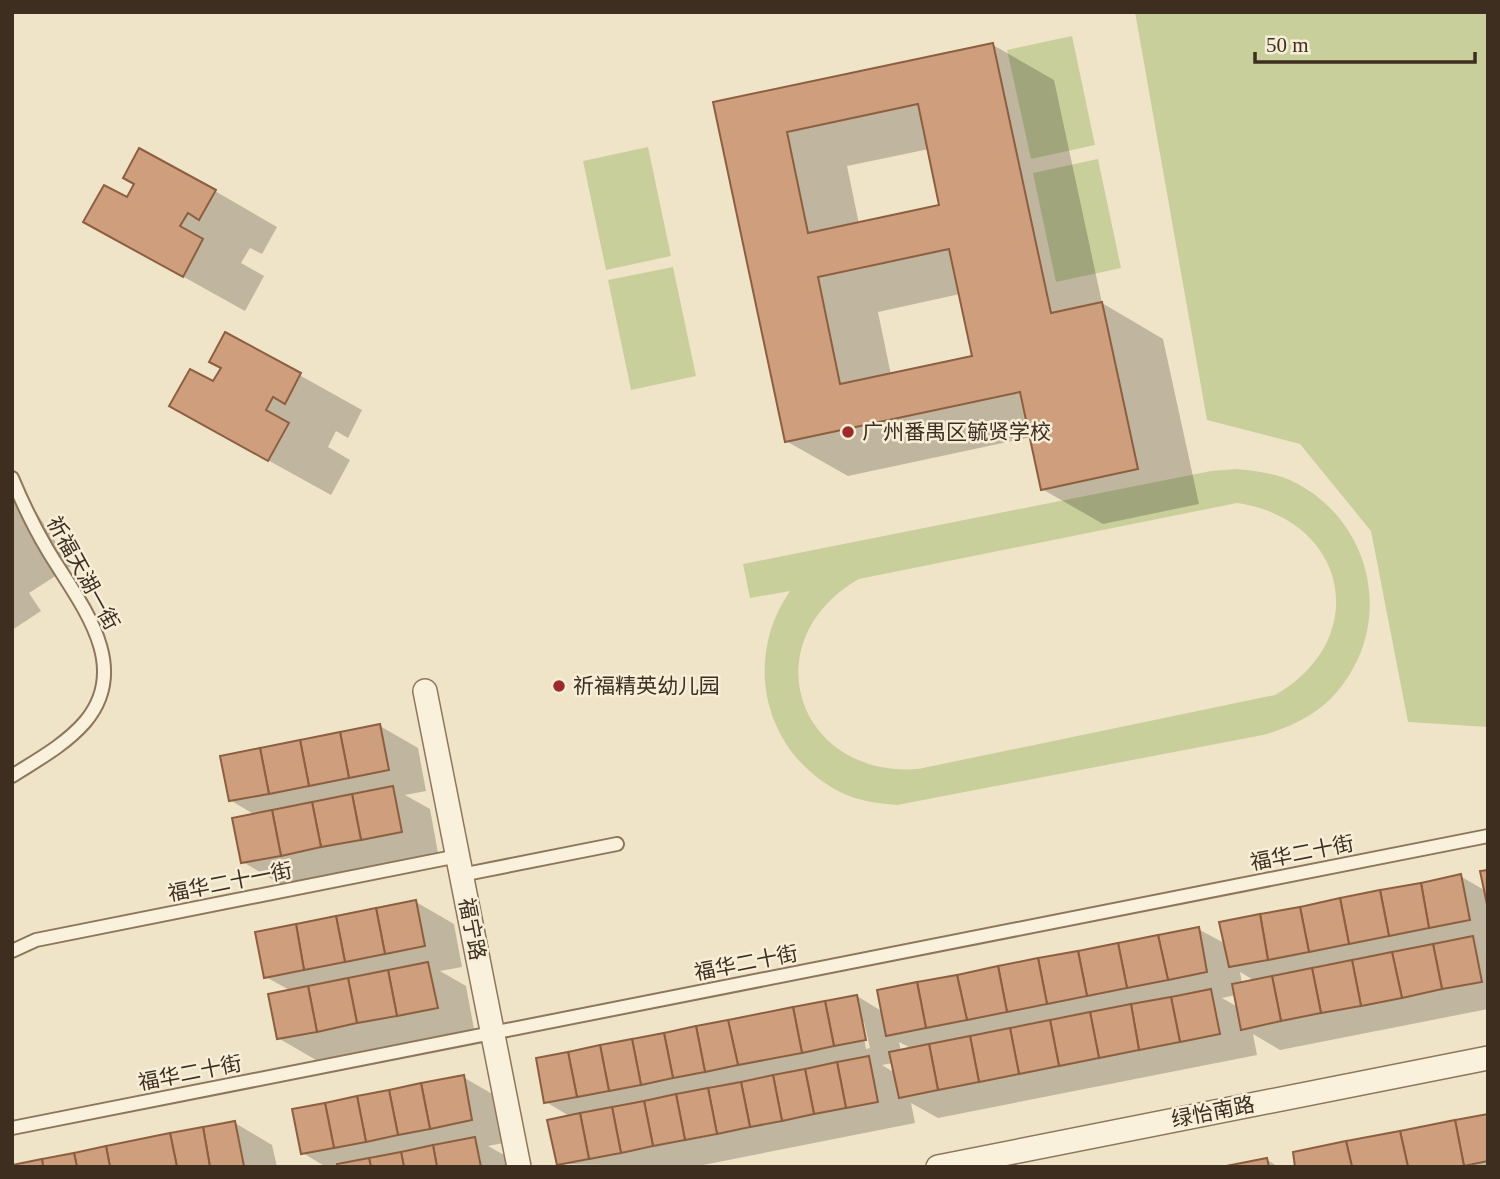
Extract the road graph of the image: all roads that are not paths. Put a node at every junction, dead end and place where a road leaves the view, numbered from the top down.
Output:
1 (12, 478) edge
2 (425, 691) dead end
3 (12, 776) edge
4 (1488, 836) edge
5 (617, 844) dead end
6 (459, 865) junction
7 (12, 951) edge
8 (493, 1033) junction
9 (1488, 1058) edge
10 (12, 1128) edge
11 (519, 1167) edge
12 (938, 1167) edge

1 - 3 lane, 祈福天湖一街
2 - 6 street, 福宁路
4 - 8 lane, 福华二十街
5 - 6 lane, 福华二十一街
6 - 7 lane, 福华二十一街
6 - 8 street, 福宁路
8 - 10 lane, 福华二十街
8 - 11 street, 福宁路
9 - 12 street, 绿怡南路

